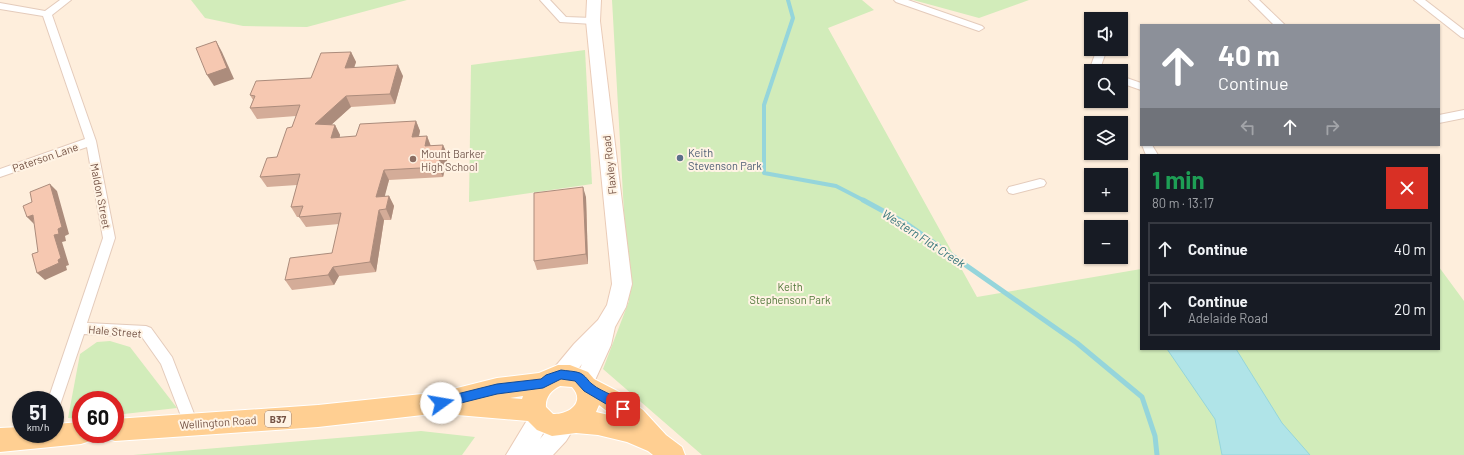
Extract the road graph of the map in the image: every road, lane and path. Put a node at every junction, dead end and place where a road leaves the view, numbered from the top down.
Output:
1 (66, 0) edge
2 (545, 0) edge
3 (594, 0) edge
4 (899, 0) edge
5 (1254, 0) edge
6 (1419, 0) edge
7 (0, 6) edge
8 (47, 14) junction
9 (593, 21) junction
10 (1279, 24) edge
11 (979, 28) dead end
12 (1464, 35) edge
13 (1128, 82) edge
14 (1140, 87) edge
15 (1464, 114) edge
16 (1440, 118) edge
17 (91, 141) junction
18 (0, 173) edge
19 (1040, 183) dead end
20 (1013, 190) dead end
21 (605, 326) junction
22 (78, 328) junction
23 (552, 379) junction
24 (586, 385) junction
25 (58, 391) edge
26 (441, 403) junction
27 (537, 415) junction
28 (569, 423) junction
29 (191, 424) junction
30 (124, 429) edge
31 (12, 439) edge
32 (0, 440) edge
33 (665, 449) edge
34 (517, 455) edge
35 (534, 455) edge

1 - 8 street
2 - 9 street
3 - 9 main road, Flaxley Road
4 - 11 street
5 - 10 street
6 - 12 street
7 - 8 street
8 - 17 street, Maldon Street
9 - 21 main road, Flaxley Road
13 - 14 street
15 - 16 street
17 - 18 street, Paterson Lane
17 - 22 street, Maldon Street
19 - 20 street
21 - 23 main road, Flaxley Road
21 - 24 main road, Flaxley Road
22 - 25 street, Maldon Street
22 - 29 street, Hale Street
23 - 24 main road, B37
23 - 26 main road, Wellington Road / B37
23 - 27 main road
24 - 28 main road
24 - 33 main road, B37
26 - 27 main road, Wellington Road / B37
26 - 29 main road, Wellington Road / B37
27 - 28 main road, B37
27 - 34 main road
28 - 33 main road, B37
28 - 35 main road
29 - 30 main road, Wellington Road / B37
31 - 32 main road

